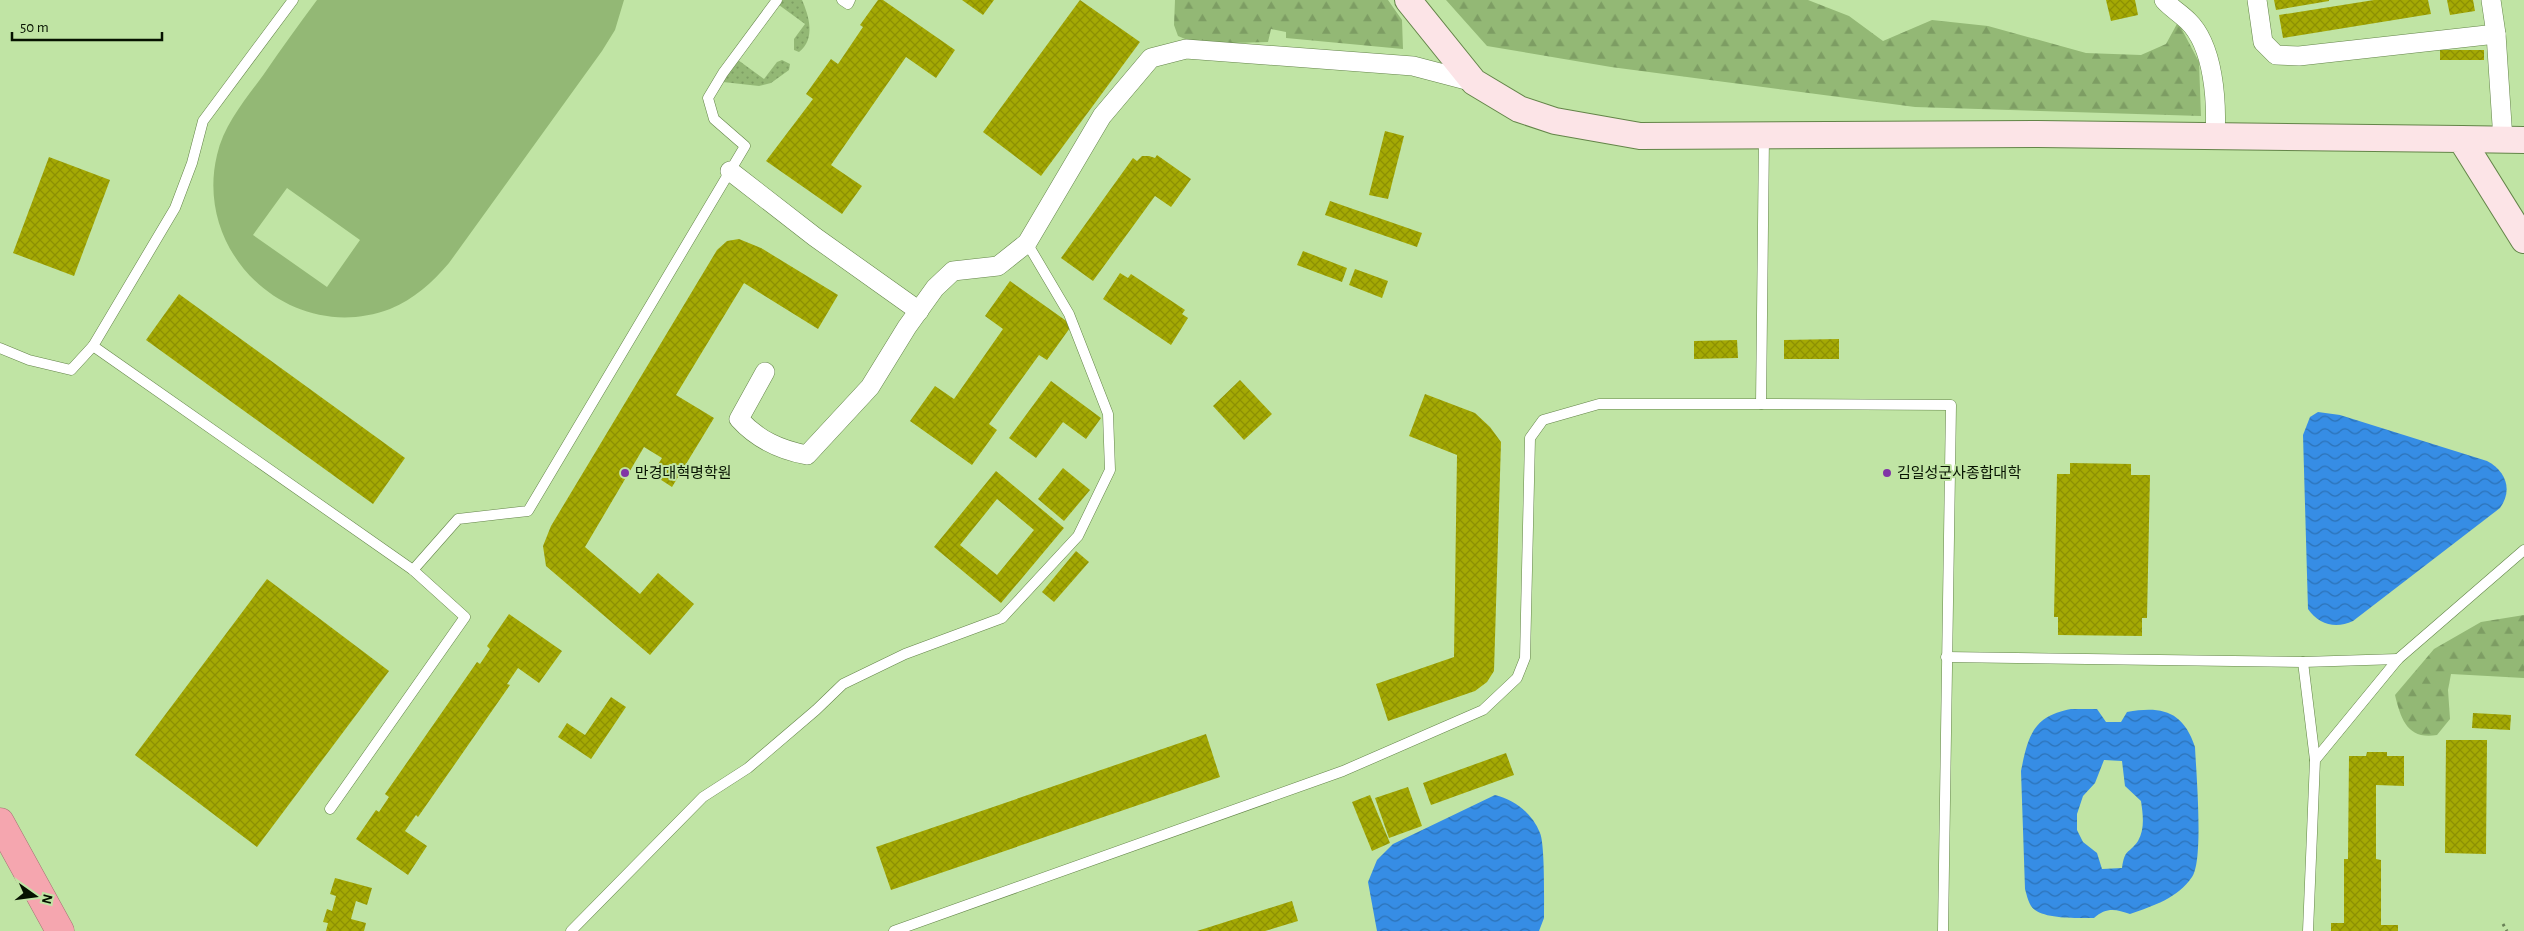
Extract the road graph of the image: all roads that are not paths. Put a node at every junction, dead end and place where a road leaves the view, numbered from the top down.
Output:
1 (294, 0) edge
2 (777, 0) edge
3 (842, 0) edge
4 (850, 0) edge
5 (1408, 0) edge
6 (2164, 0) edge
7 (2257, 0) edge
8 (2491, 0) edge
9 (2496, 34) junction
10 (1474, 82) junction
11 (2215, 136) junction
12 (1764, 137) junction
13 (2460, 139) junction
14 (2514, 140) edge
15 (730, 171) junction
16 (2524, 240) edge
17 (1027, 243) junction
18 (919, 311) junction
19 (93, 346) junction
20 (0, 348) edge
21 (765, 372) dead end
22 (1761, 404) junction
23 (2524, 550) edge
24 (413, 570) junction
25 (1946, 657) junction
26 (2398, 659) junction
27 (2304, 662) junction
28 (2315, 760) junction
29 (330, 809) dead end
30 (0, 822) edge
31 (60, 931) edge
32 (571, 931) edge
33 (894, 931) edge
34 (1943, 931) edge
35 (2308, 931) edge

1 - 19 lane
2 - 15 lane
3 - 4 lane
5 - 10 main road
6 - 11 street
7 - 9 street
8 - 9 street
9 - 14 street
10 - 12 main road
10 - 17 street
11 - 12 main road
11 - 13 main road
12 - 22 lane
13 - 14 main road
13 - 16 main road
15 - 18 street
15 - 24 lane
17 - 18 street
17 - 32 lane
18 - 21 street
19 - 20 lane
19 - 24 lane
22 - 25 lane
22 - 33 lane
23 - 26 lane
24 - 29 lane
25 - 27 lane
25 - 34 lane
26 - 27 lane
26 - 28 lane
27 - 28 lane
28 - 35 lane
30 - 31 highway

